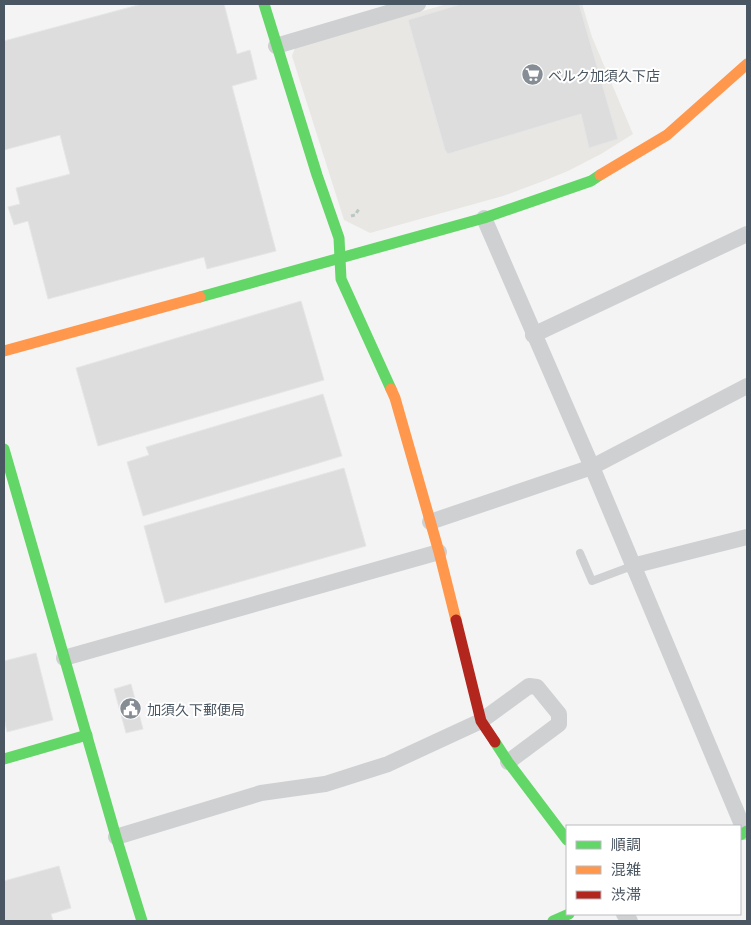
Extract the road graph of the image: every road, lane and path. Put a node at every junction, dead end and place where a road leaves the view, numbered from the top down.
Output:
1 (264, 4) edge
2 (418, 4) edge
3 (276, 46) junction
4 (747, 64) edge
5 (484, 218) junction
6 (747, 234) edge
7 (341, 258) junction
8 (533, 335) junction
9 (4, 351) edge
10 (747, 386) edge
11 (4, 449) edge
12 (592, 467) junction
13 (430, 522) junction
14 (747, 537) edge
15 (439, 552) junction
16 (580, 553) dead end
17 (632, 566) junction
18 (64, 658) junction
19 (481, 721) junction
20 (87, 736) junction
21 (4, 759) edge
22 (508, 762) junction
23 (741, 825) edge
24 (116, 837) junction
25 (566, 839) edge
26 (567, 915) edge
27 (142, 921) edge
28 (553, 921) edge

1 - 3 street
2 - 3 street
3 - 7 street
4 - 5 street
5 - 7 street
5 - 8 street
6 - 8 street
7 - 9 street
7 - 13 street
8 - 12 street
10 - 12 street
11 - 18 street
12 - 13 street
12 - 17 street
13 - 15 street
14 - 17 street
15 - 18 street
15 - 19 street
16 - 17 lane
17 - 23 street
18 - 20 street
19 - 22 street
19 - 22 street
19 - 24 street
20 - 21 street
20 - 24 street
22 - 25 street
24 - 27 street
26 - 28 street

